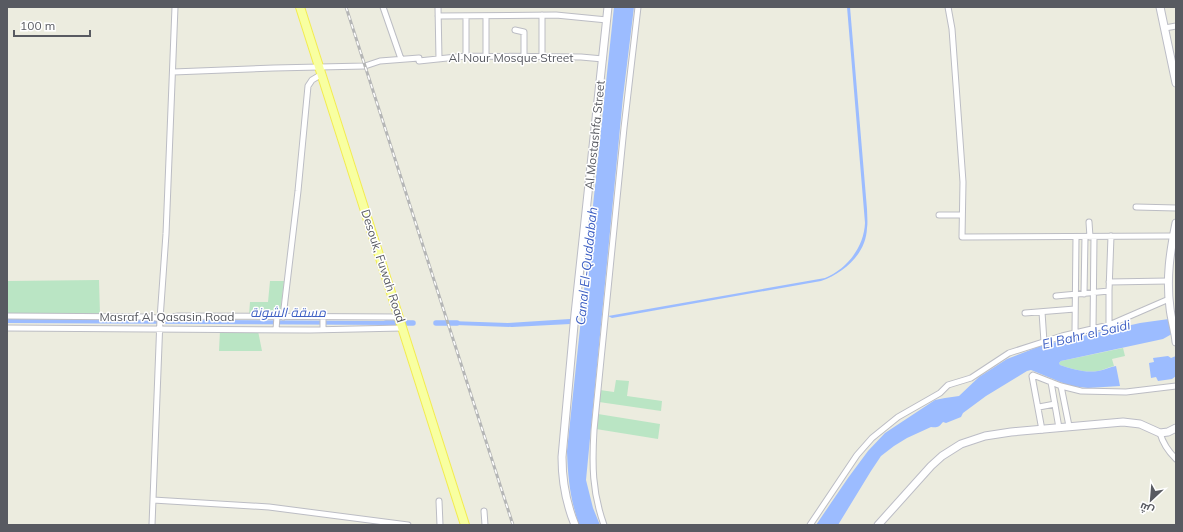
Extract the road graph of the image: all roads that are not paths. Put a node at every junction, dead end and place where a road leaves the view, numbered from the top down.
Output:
1 (175, 7) edge
2 (300, 7) edge
3 (383, 7) edge
4 (438, 7) edge
5 (608, 7) edge
6 (638, 7) edge
7 (948, 7) edge
8 (1160, 7) edge
9 (542, 15) junction
10 (438, 16) junction
11 (466, 16) junction
12 (486, 16) junction
13 (607, 20) junction
14 (1176, 26) edge
15 (1165, 28) junction
16 (515, 30) dead end
17 (466, 56) junction
18 (486, 56) junction
19 (524, 56) junction
20 (542, 57) junction
21 (401, 59) junction
22 (438, 59) junction
23 (602, 59) junction
24 (321, 71) junction
25 (173, 72) junction
26 (1176, 83) edge
27 (1136, 207) dead end
28 (1176, 208) edge
29 (939, 215) dead end
30 (962, 215) junction
31 (1089, 222) dead end
32 (1176, 223) edge
33 (1111, 236) junction
34 (1173, 236) junction
35 (1076, 237) junction
36 (1089, 237) junction
37 (1109, 282) junction
38 (1168, 282) junction
39 (1109, 291) junction
40 (1093, 293) junction
41 (1084, 294) junction
42 (1075, 295) junction
43 (1056, 296) dead end
44 (1168, 299) junction
45 (1075, 309) junction
46 (1042, 312) junction
47 (1025, 313) dead end
48 (7, 316) edge
49 (277, 317) junction
50 (283, 317) junction
51 (323, 317) junction
52 (399, 317) junction
53 (160, 318) junction
54 (1109, 325) junction
55 (7, 328) edge
56 (402, 328) junction
57 (160, 329) junction
58 (276, 329) junction
59 (323, 329) junction
60 (1094, 329) junction
61 (1075, 332) junction
62 (1176, 338) edge
63 (1044, 342) junction
64 (1050, 382) junction
65 (1061, 386) junction
66 (1176, 386) edge
67 (1055, 404) junction
68 (1039, 407) junction
69 (1069, 426) junction
70 (1058, 428) junction
71 (1176, 428) edge
72 (1042, 430) junction
73 (1160, 433) junction
74 (1176, 459) edge
75 (153, 500) junction
76 (439, 501) dead end
77 (484, 511) dead end
78 (152, 525) edge
79 (408, 525) edge
80 (440, 525) edge
81 (465, 525) edge
82 (484, 525) edge
83 (575, 525) edge
84 (604, 525) edge
85 (810, 525) edge
86 (878, 525) edge

1 - 25 street
2 - 24 main road, Desouk, Fuwah Road
3 - 21 street
4 - 10 street
5 - 13 main road, Al Mostashfa Street
6 - 84 street
7 - 30 street
8 - 15 main road
9 - 12 street
9 - 13 street
9 - 20 street
10 - 11 street
10 - 22 street
11 - 12 street
11 - 17 street
12 - 18 street
13 - 23 main road, Al Mostashfa Street
14 - 15 street
15 - 26 main road
16 - 19 street
17 - 18 street, Al Nour Mosque Street
17 - 22 street, Al Nour Mosque Street
18 - 19 street, Al Nour Mosque Street
19 - 20 street, Al Nour Mosque Street
20 - 23 street, Al Nour Mosque Street
21 - 22 street, Al Nour Mosque Street
21 - 24 street, Al Nour Mosque Street
23 - 83 main road, Al Mostashfa Street
24 - 25 street, Al Nour Mosque Street
24 - 50 street
24 - 52 main road, Desouk, Fuwah Road
25 - 53 street
27 - 28 street
29 - 30 street
30 - 35 street
31 - 36 street
32 - 34 main road
33 - 34 street
33 - 36 street
33 - 37 street
34 - 38 main road
35 - 36 street
35 - 42 street
36 - 40 street
36 - 41 street
37 - 38 street
37 - 39 street
38 - 44 main road
39 - 40 street
39 - 54 street
40 - 41 street
40 - 60 street
41 - 42 street
42 - 43 street
42 - 45 street
44 - 54 street
44 - 62 main road
45 - 46 street
45 - 61 street
46 - 47 street
46 - 63 street
48 - 53 street, Masraf Al Qasasin Road
49 - 50 street, Masraf Al Qasasin Road
49 - 53 street, Masraf Al Qasasin Road
49 - 58 street
50 - 51 street, Masraf Al Qasasin Road
51 - 52 street, Masraf Al Qasasin Road
51 - 59 street
52 - 56 main road, Desouk, Fuwah Road
53 - 57 street
54 - 60 street
55 - 57 street
56 - 59 street
56 - 81 main road, Desouk, Fuwah Road
57 - 58 street
57 - 75 street
58 - 59 street
60 - 61 street
61 - 63 street
63 - 85 street
64 - 65 street
64 - 67 street
64 - 68 street
65 - 66 street
65 - 69 street
67 - 68 street
67 - 70 street
68 - 72 street
69 - 70 main road
69 - 73 main road
70 - 72 main road
71 - 73 main road
72 - 86 main road
73 - 74 street
75 - 78 street
75 - 79 street
76 - 80 street
77 - 82 street

